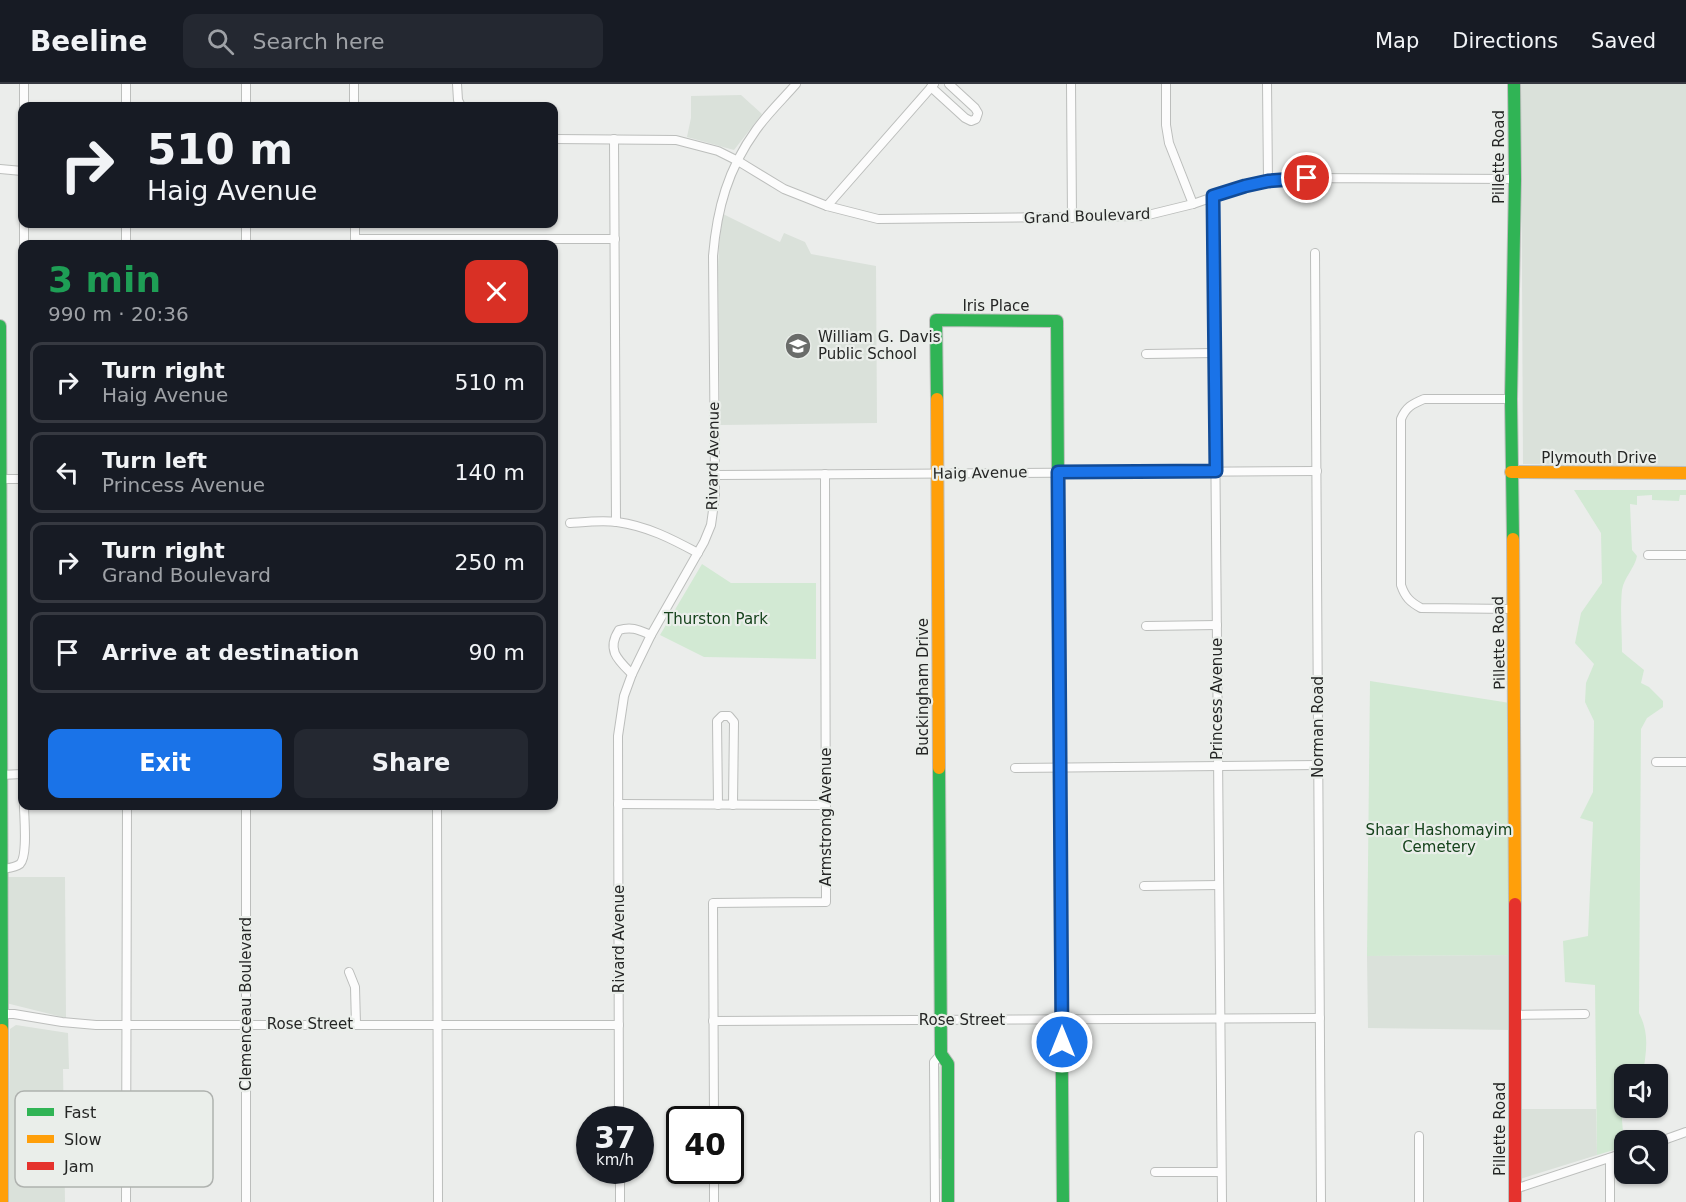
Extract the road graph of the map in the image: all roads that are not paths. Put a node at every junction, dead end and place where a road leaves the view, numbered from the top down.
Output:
1 (24, 84) edge
2 (126, 84) edge
3 (246, 84) edge
4 (354, 84) edge
5 (457, 84) edge
6 (796, 84) edge
7 (949, 84) edge
8 (1071, 84) edge
9 (1166, 84) edge
10 (1267, 84) edge
11 (1514, 84) edge
12 (933, 86) edge
13 (24, 102) edge
14 (126, 102) edge
15 (246, 102) edge
16 (354, 102) edge
17 (459, 102) edge
18 (558, 139) edge
19 (614, 139) junction
20 (738, 161) junction
21 (0, 169) edge
22 (18, 171) edge
23 (1515, 178) junction
24 (1268, 181) junction
25 (1213, 196) junction
26 (1193, 204) junction
27 (826, 206) junction
28 (1072, 218) junction
29 (355, 228) edge
30 (615, 239) junction
31 (1315, 253) dead end
32 (936, 320) joint
33 (0, 326) edge
34 (1146, 354) dead end
35 (1215, 354) junction
36 (1511, 399) junction
37 (1216, 471) junction
38 (1317, 471) junction
39 (1058, 472) junction
40 (1511, 472) junction
41 (715, 474) junction
42 (825, 474) junction
43 (937, 474) junction
44 (1686, 474) edge
45 (18, 478) edge
46 (0, 479) edge
47 (616, 522) junction
48 (570, 523) dead end
49 (698, 553) junction
50 (1648, 555) dead end
51 (1686, 555) edge
52 (1513, 609) junction
53 (1217, 625) junction
54 (1146, 626) dead end
55 (651, 635) junction
56 (632, 674) junction
57 (1656, 762) dead end
58 (1686, 762) edge
59 (1318, 765) junction
60 (1218, 766) junction
61 (1060, 767) junction
62 (1015, 768) dead end
63 (18, 774) edge
64 (1, 775) edge
65 (618, 804) junction
66 (718, 805) junction
67 (733, 805) junction
68 (826, 805) junction
69 (24, 810) edge
70 (127, 810) edge
71 (246, 810) edge
72 (437, 810) edge
73 (2, 869) junction
74 (1219, 885) junction
75 (1144, 886) dead end
76 (349, 972) dead end
77 (1, 1014) edge
78 (1586, 1014) dead end
79 (1515, 1015) junction
80 (1320, 1018) junction
81 (1220, 1019) junction
82 (941, 1020) junction
83 (1062, 1020) junction
84 (713, 1021) junction
85 (127, 1024) junction
86 (246, 1024) junction
87 (356, 1024) junction
88 (438, 1024) junction
89 (619, 1025) junction
90 (941, 1054) junction
91 (127, 1091) edge
92 (620, 1106) edge
93 (714, 1106) edge
94 (1686, 1132) edge
95 (1419, 1136) dead end
96 (1668, 1138) edge
97 (1614, 1157) edge
98 (1610, 1158) junction
99 (1155, 1172) dead end
100 (1221, 1172) junction
101 (620, 1184) edge
102 (714, 1184) edge
103 (126, 1187) edge
104 (1515, 1196) edge
105 (2, 1202) edge
106 (126, 1202) edge
107 (246, 1202) edge
108 (438, 1202) edge
109 (620, 1202) edge
110 (714, 1202) edge
111 (935, 1202) edge
112 (948, 1202) edge
113 (1063, 1202) edge
114 (1222, 1202) edge
115 (1321, 1202) edge
116 (1419, 1202) edge
117 (1610, 1202) edge

1 - 13 street
2 - 14 street
3 - 15 street
4 - 16 street
5 - 17 street
6 - 20 street, Rivard Avenue
7 - 12 street
8 - 28 street
9 - 26 street
10 - 24 street
11 - 23 street, Pillette Road
12 - 27 street
18 - 19 street, Grand Boulevard
19 - 20 street, Grand Boulevard
19 - 30 street
20 - 27 street, Grand Boulevard
20 - 41 street, Rivard Avenue
21 - 22 street
23 - 24 street, Grand Boulevard
23 - 36 street, Pillette Road
24 - 25 street, Grand Boulevard
25 - 26 street, Grand Boulevard
25 - 35 street, Princess Avenue
26 - 28 street, Grand Boulevard
27 - 28 street, Grand Boulevard
29 - 30 street
30 - 47 street
31 - 38 street, Norman Road
32 - 39 street, Iris Place
32 - 43 street, Buckingham Drive
33 - 46 street
34 - 35 street
35 - 37 street, Princess Avenue
36 - 40 street, Pillette Road
36 - 52 street
37 - 38 street, Haig Avenue
37 - 39 street, Haig Avenue
37 - 53 street, Princess Avenue
38 - 59 street, Norman Road
39 - 43 street, Haig Avenue
39 - 61 street
40 - 44 street, Plymouth Drive
40 - 52 street, Pillette Road
41 - 42 street, Haig Avenue
41 - 49 street, Rivard Avenue
42 - 43 street, Haig Avenue
42 - 68 street, Armstrong Avenue
43 - 82 street, Buckingham Drive
45 - 46 street
46 - 64 street
47 - 48 street
47 - 49 street
49 - 55 street, Rivard Avenue
50 - 51 street
52 - 79 street, Pillette Road
53 - 54 street
53 - 60 street, Princess Avenue
55 - 56 street, Rivard Avenue
55 - 56 street
56 - 65 street, Rivard Avenue
57 - 58 street
59 - 60 street
59 - 80 street, Norman Road
60 - 61 street
60 - 74 street, Princess Avenue
61 - 62 street
61 - 83 street
63 - 64 street
64 - 73 street
65 - 66 street
65 - 89 street, Rivard Avenue
66 - 67 street
66 - 67 street
67 - 68 street
68 - 84 street, Armstrong Avenue
69 - 73 street
70 - 85 street
71 - 86 street, Clemenceau Boulevard
72 - 88 street
73 - 77 street
74 - 75 street
74 - 81 street, Princess Avenue
76 - 87 street
77 - 85 street, Rose Street
77 - 105 street
78 - 79 street
79 - 104 street, Pillette Road
80 - 81 street, Rose Street
80 - 115 street, Norman Road
81 - 83 street, Rose Street
81 - 100 street, Princess Avenue
82 - 83 street, Rose Street
82 - 84 street, Rose Street
82 - 90 street, Buckingham Drive
83 - 113 street
84 - 93 street, Armstrong Avenue
85 - 86 street, Rose Street
85 - 91 street
86 - 87 street, Rose Street
86 - 107 street, Clemenceau Boulevard
87 - 88 street, Rose Street
88 - 89 street, Rose Street
88 - 108 street
89 - 92 street, Rivard Avenue
90 - 111 street, Buckingham Drive
90 - 112 street, Buckingham Drive
94 - 96 street
95 - 116 street
97 - 98 street
98 - 104 street
98 - 117 street
99 - 100 street
100 - 114 street, Princess Avenue
101 - 109 street
102 - 110 street
103 - 106 street

